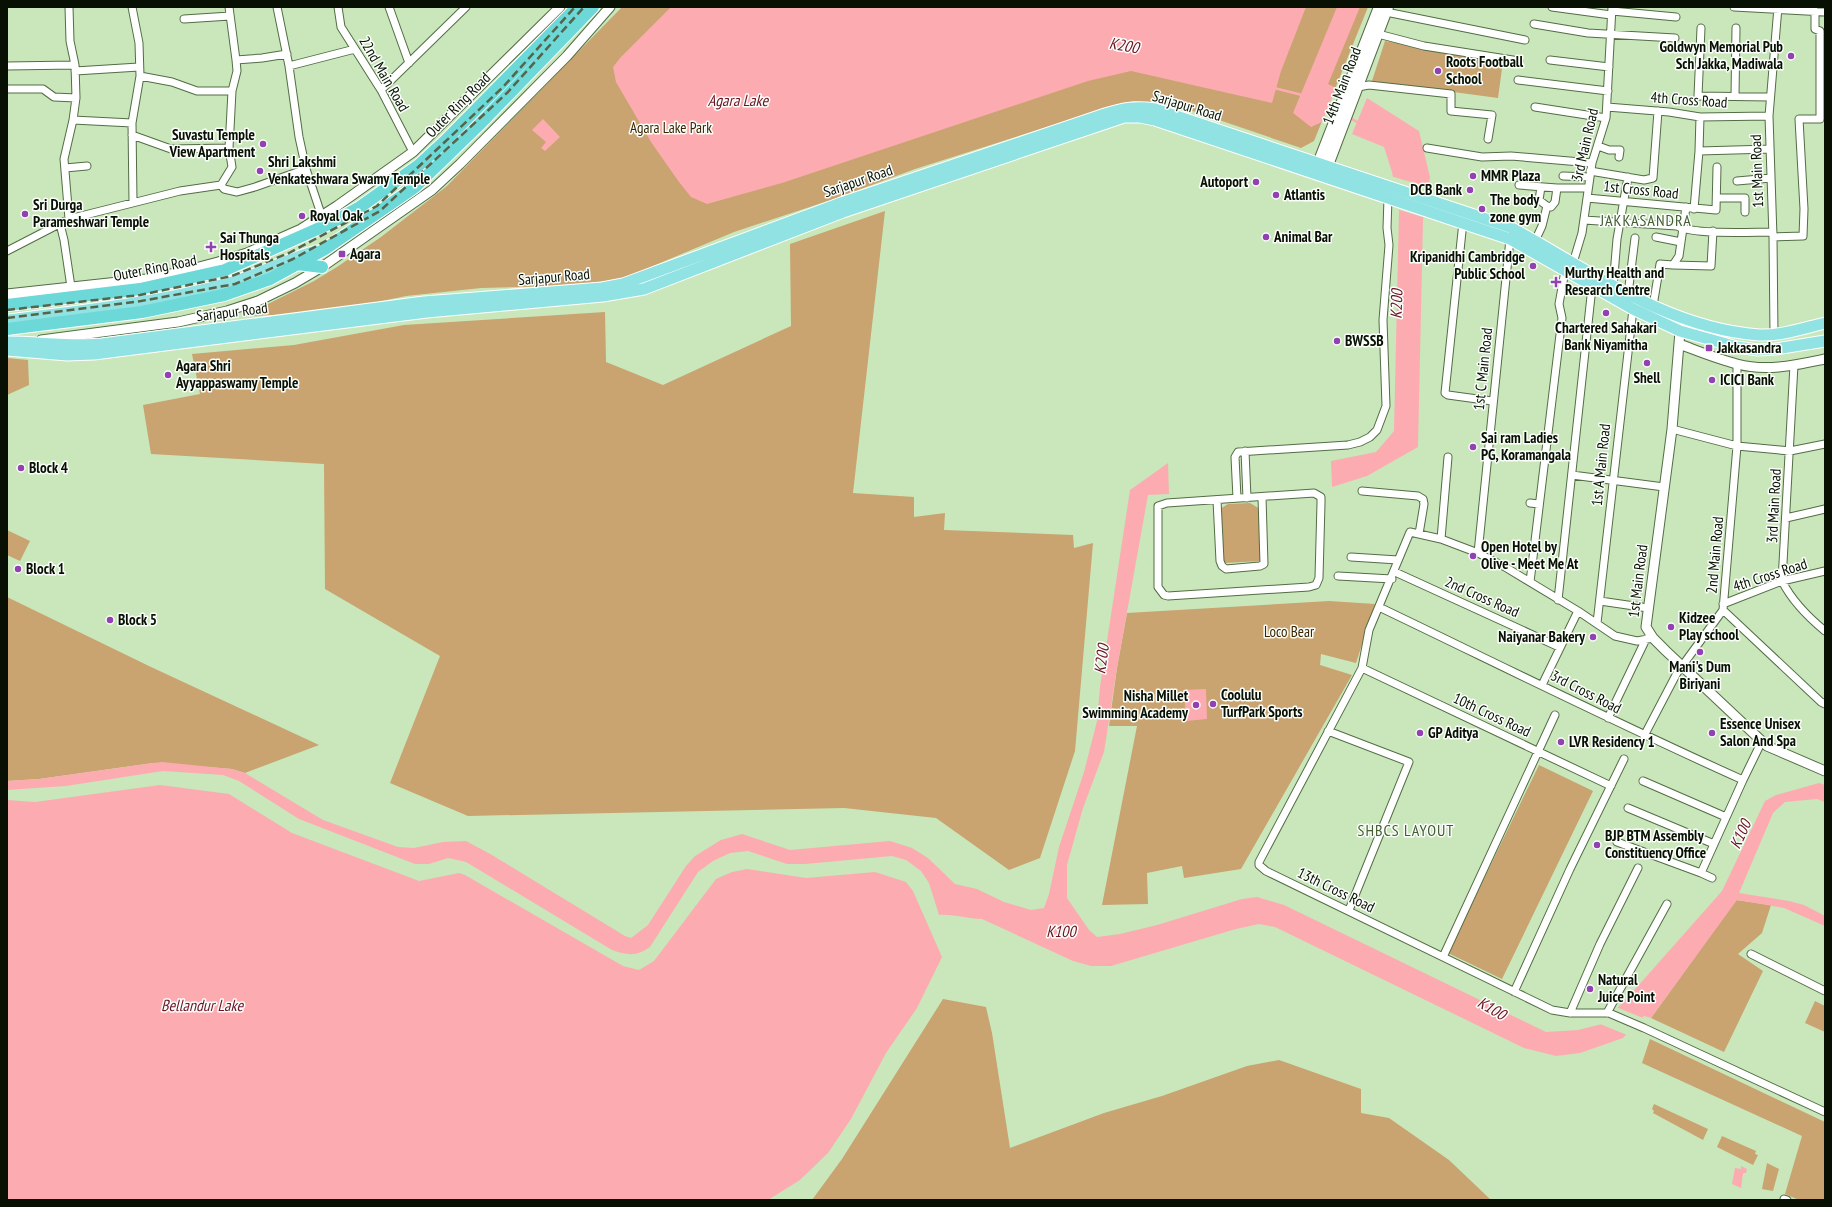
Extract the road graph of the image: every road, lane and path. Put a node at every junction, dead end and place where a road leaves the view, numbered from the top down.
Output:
1 (69, 7) edge
2 (132, 7) edge
3 (229, 7) edge
4 (277, 7) edge
5 (338, 7) edge
6 (390, 7) edge
7 (466, 7) edge
8 (577, 7) edge
9 (593, 7) edge
10 (610, 7) edge
11 (1552, 7) edge
12 (1734, 7) edge
13 (558, 8) edge
14 (1778, 8) edge
15 (1385, 9) edge
16 (1612, 11) edge
17 (1815, 11) junction
18 (1825, 12) edge
19 (230, 16) junction
20 (1676, 17) dead end
21 (184, 19) dead end
22 (1534, 24) dead end
23 (1701, 28) dead end
24 (1736, 28) dead end
25 (1610, 33) junction
26 (1378, 34) junction
27 (1675, 38) dead end
28 (1525, 40) dead end
29 (355, 49) junction
30 (287, 54) junction
31 (236, 60) junction
32 (1550, 60) dead end
33 (1519, 61) dead end
34 (409, 63) junction
35 (7, 66) edge
36 (289, 66) junction
37 (139, 67) junction
38 (1609, 67) junction
39 (75, 68) junction
40 (140, 76) junction
41 (1518, 80) dead end
42 (7, 89) edge
43 (381, 90) junction
44 (1353, 90) junction
45 (232, 91) junction
46 (1608, 91) junction
47 (1735, 96) junction
48 (1770, 97) junction
49 (76, 98) junction
50 (1607, 107) junction
51 (1535, 108) dead end
52 (1658, 111) junction
53 (1769, 116) junction
54 (1700, 117) junction
55 (1606, 118) junction
56 (73, 120) junction
57 (132, 123) junction
58 (132, 135) junction
59 (1488, 139) dead end
60 (1598, 146) junction
61 (229, 148) junction
62 (1427, 148) dead end
63 (1770, 149) junction
64 (1699, 151) junction
65 (412, 152) junction
66 (1619, 157) dead end
67 (1592, 163) junction
68 (86, 166) dead end
69 (1717, 167) dead end
70 (65, 168) junction
71 (306, 169) junction
72 (1321, 170) junction
73 (1590, 174) junction
74 (1563, 176) dead end
75 (1628, 177) junction
76 (1771, 178) junction
77 (1737, 181) dead end
78 (221, 185) junction
79 (1518, 185) dead end
80 (1541, 187) junction
81 (1557, 188) junction
82 (1587, 188) junction
83 (887, 192) junction
84 (1390, 195) junction
85 (1587, 198) junction
86 (1717, 198) junction
87 (133, 202) junction
88 (1624, 202) junction
89 (1547, 206) junction
90 (1430, 207) junction
91 (1690, 208) junction
92 (1745, 212) dead end
93 (69, 219) junction
94 (326, 220) junction
95 (1584, 220) junction
96 (1463, 222) junction
97 (1620, 222) junction
98 (60, 224) junction
99 (1683, 229) junction
100 (1713, 231) junction
101 (1773, 234) junction
102 (1656, 237) dead end
103 (1635, 238) dead end
104 (1510, 239) junction
105 (1535, 241) junction
106 (1681, 242) junction
107 (325, 249) junction
108 (7, 251) edge
109 (1573, 263) junction
110 (297, 264) junction
111 (1673, 265) junction
112 (322, 267) junction
113 (1565, 272) junction
114 (71, 287) junction
115 (1592, 287) junction
116 (1613, 287) junction
117 (7, 294) edge
118 (1628, 294) junction
119 (7, 305) edge
120 (1653, 306) junction
121 (1633, 309) junction
122 (7, 320) edge
123 (1821, 324) edge
124 (7, 329) edge
125 (1680, 331) junction
126 (1774, 334) junction
127 (30, 342) junction
128 (1822, 342) edge
129 (7, 344) edge
130 (1679, 344) junction
131 (7, 350) edge
132 (1825, 359) edge
133 (1737, 364) junction
134 (1794, 365) junction
135 (1492, 401) junction
136 (1672, 429) junction
137 (1825, 444) edge
138 (1737, 446) junction
139 (1245, 451) junction
140 (1790, 451) junction
141 (1448, 457) dead end
142 (1572, 475) junction
143 (1613, 480) junction
144 (1664, 487) junction
145 (1362, 491) dead end
146 (1262, 497) junction
147 (1237, 498) junction
148 (1247, 498) junction
149 (1217, 500) junction
150 (1530, 503) dead end
151 (1539, 504) junction
152 (1825, 509) edge
153 (1786, 518) junction
154 (1419, 534) junction
155 (1441, 539) junction
156 (1478, 553) junction
157 (1352, 557) dead end
158 (1398, 560) junction
159 (1825, 571) edge
160 (1338, 576) dead end
161 (1393, 576) junction
162 (1782, 581) junction
163 (1530, 582) junction
164 (1558, 600) junction
165 (1600, 601) junction
166 (1379, 607) junction
167 (1723, 607) junction
168 (1648, 608) junction
169 (1578, 611) junction
170 (1597, 623) junction
171 (1825, 631) edge
172 (1650, 639) junction
173 (1559, 647) junction
174 (1682, 665) junction
175 (1362, 668) junction
176 (1542, 685) junction
177 (1825, 704) edge
178 (1555, 715) dead end
179 (1608, 718) junction
180 (1328, 731) junction
181 (1644, 736) junction
182 (1762, 741) junction
183 (1538, 751) junction
184 (1624, 759) dead end
185 (1825, 771) edge
186 (1743, 780) junction
187 (1643, 781) dead end
188 (1611, 786) junction
189 (1628, 808) dead end
190 (1726, 817) junction
191 (1617, 842) dead end
192 (1714, 844) junction
193 (1638, 868) dead end
194 (1701, 873) junction
195 (1712, 878) dead end
196 (1667, 904) dead end
197 (1349, 910) junction
198 (1751, 954) dead end
199 (1443, 957) junction
200 (1825, 991) edge
201 (1514, 992) junction
202 (1570, 1013) junction
203 (1608, 1013) junction
204 (1825, 1112) edge

1 - 39 street
2 - 37 street
3 - 19 street
4 - 30 street
5 - 29 street, 22nd Main Road
6 - 34 street
7 - 34 street
8 - 94 highway, Outer Ring Road
9 - 107 highway, Outer Ring Road
10 - 112 street
11 - 16 street
12 - 14 street
13 - 65 street
14 - 17 street
14 - 48 street, 1st Main Road
15 - 26 main road, 14th Main Road
15 - 28 street
15 - 44 main road, 14th Main Road
16 - 20 street
16 - 25 street, 3rd Main Road
17 - 18 street
17 - 101 street
19 - 21 street
19 - 31 street
22 - 25 street
23 - 47 street
24 - 47 street
25 - 27 street
25 - 38 street, 3rd Main Road
26 - 33 street
26 - 44 main road, 14th Main Road
29 - 36 street
29 - 43 street, 22nd Main Road
30 - 31 street
30 - 36 street
31 - 45 street
32 - 38 street
34 - 43 street
35 - 39 street
36 - 71 street
37 - 39 street
37 - 40 street
38 - 46 street, 3rd Main Road
39 - 49 street
40 - 45 street
40 - 57 street
41 - 46 street
42 - 49 street
43 - 65 street, 22nd Main Road
44 - 59 street
44 - 72 main road, 14th Main Road
44 - 72 main road, 14th Main Road
45 - 61 street
46 - 50 street, 3rd Main Road
47 - 48 street
48 - 53 street, 1st Main Road
49 - 56 street
50 - 52 street, 4th Cross Road
50 - 55 street, 3rd Main Road
51 - 55 street
52 - 54 street, 4th Cross Road
52 - 75 street
53 - 54 street, 4th Cross Road
53 - 63 street, 1st Main Road
54 - 64 street
55 - 60 street, 3rd Main Road
56 - 57 street
56 - 70 street
57 - 58 street
58 - 61 street
58 - 87 street
60 - 66 street
60 - 67 street, 3rd Main Road
61 - 78 street
62 - 67 street
63 - 64 street
63 - 76 street, 1st Main Road
64 - 91 street
65 - 94 street
67 - 73 street, 3rd Main Road
68 - 70 street
69 - 86 street
70 - 93 street
71 - 78 street
71 - 94 street
72 - 83 main road, Sarjapur Road
72 - 84 main road, Sarjapur Road
73 - 74 street
73 - 75 street
73 - 82 street, 3rd Main Road
75 - 88 street
76 - 77 street
76 - 101 street, 1st Main Road
78 - 87 street
79 - 80 street
80 - 81 street
80 - 89 street
81 - 82 street
81 - 89 street
82 - 85 street, 3rd Main Road
83 - 127 main road, Sarjapur Road
83 - 131 main road, Sarjapur Road
84 - 90 main road, Sarjapur Road
84 - 139 street
85 - 88 street, 1st Cross Road
85 - 95 street, 3rd Main Road
86 - 91 street, 1st Cross Road
86 - 92 street
87 - 93 street
88 - 91 street, 1st Cross Road
88 - 97 street
89 - 105 street
90 - 96 main road, Sarjapur Road
90 - 105 main road, Sarjapur Road
91 - 99 street
93 - 98 street
94 - 114 street
94 - 119 highway, Outer Ring Road
95 - 97 street
95 - 109 street, 3rd Main Road
96 - 104 main road, Sarjapur Road
96 - 135 street
97 - 99 street
97 - 116 street
98 - 108 street
98 - 114 street
99 - 100 street
99 - 106 street
100 - 101 street
100 - 111 street
101 - 126 street, 1st Main Road
102 - 106 street
103 - 118 street
104 - 113 main road, Sarjapur Road
104 - 135 street, 1st C Main Road
105 - 109 main road, Sarjapur Road
106 - 111 street
107 - 110 highway, Outer Ring Road
107 - 122 main road, Outer Ring Road
109 - 116 main road, Sarjapur Road
110 - 112 highway
110 - 124 highway, Outer Ring Road
111 - 120 street
112 - 127 street
113 - 115 main road, Sarjapur Road
113 - 151 street
114 - 117 street
115 - 121 main road, Sarjapur Road
115 - 142 street
116 - 118 main road, Sarjapur Road
118 - 120 main road, Sarjapur Road
120 - 126 main road, Sarjapur Road
121 - 125 main road, Sarjapur Road
121 - 143 street, 1st A Main Road
123 - 126 main road, Sarjapur Road
123 - 128 main road
125 - 128 main road, Sarjapur Road
125 - 130 street, 1st Main Road
127 - 129 main road, Sarjapur Road
130 - 133 street
130 - 136 street, 1st Main Road
132 - 134 street
133 - 134 street
133 - 138 street, 2nd Main Road
134 - 140 street, 3rd Main Road
135 - 156 street, 1st C Main Road
136 - 138 street
136 - 144 street, 1st Main Road
137 - 140 street
138 - 140 street
138 - 167 street, 2nd Main Road
139 - 147 street
139 - 148 street
140 - 153 street, 3rd Main Road
141 - 155 street
142 - 143 street
142 - 164 street
143 - 144 street
143 - 165 street, 1st A Main Road
144 - 168 street, 1st Main Road
145 - 154 street
146 - 148 street
146 - 149 street
146 - 149 street
147 - 148 street
147 - 149 street
150 - 151 street
151 - 163 street
152 - 153 street
153 - 162 street, 3rd Main Road
154 - 155 street
154 - 158 street, 13th Cross Road
155 - 156 street
156 - 163 street
157 - 158 street
158 - 161 street, 13th Cross Road
159 - 162 street, 4th Cross Road
160 - 161 street
161 - 166 street, 13th Cross Road
161 - 173 street, 2nd Cross Road
162 - 167 street, 4th Cross Road
162 - 171 street
163 - 164 street
164 - 169 street
165 - 168 street
165 - 170 street, 1st A Main Road
166 - 175 street, 13th Cross Road
166 - 176 street, 3rd Cross Road
167 - 174 street
167 - 177 street, 2nd Main Road
168 - 172 street, 1st Main Road
169 - 170 street
169 - 173 street
170 - 172 street
172 - 174 street, 1st Main Road
172 - 179 street
173 - 176 street
174 - 181 street
174 - 182 street, 1st Main Road
175 - 180 street, 13th Cross Road
175 - 183 street, 10th Cross Road
176 - 179 street, 3rd Cross Road
178 - 183 street
179 - 181 street, 3rd Cross Road
180 - 197 street
180 - 197 street, 13th Cross Road
181 - 186 street, 3rd Cross Road
182 - 185 street, 1st Main Road
182 - 186 street
183 - 188 street, 10th Cross Road
183 - 199 street
184 - 188 street
186 - 190 street
187 - 190 street
188 - 201 street
189 - 192 street
190 - 192 street
191 - 194 street
192 - 194 street
193 - 202 street
194 - 195 street
196 - 203 street
197 - 199 street, 13th Cross Road
198 - 200 street
199 - 201 street, 13th Cross Road
201 - 202 street, 13th Cross Road
202 - 203 street, 13th Cross Road
203 - 204 street

